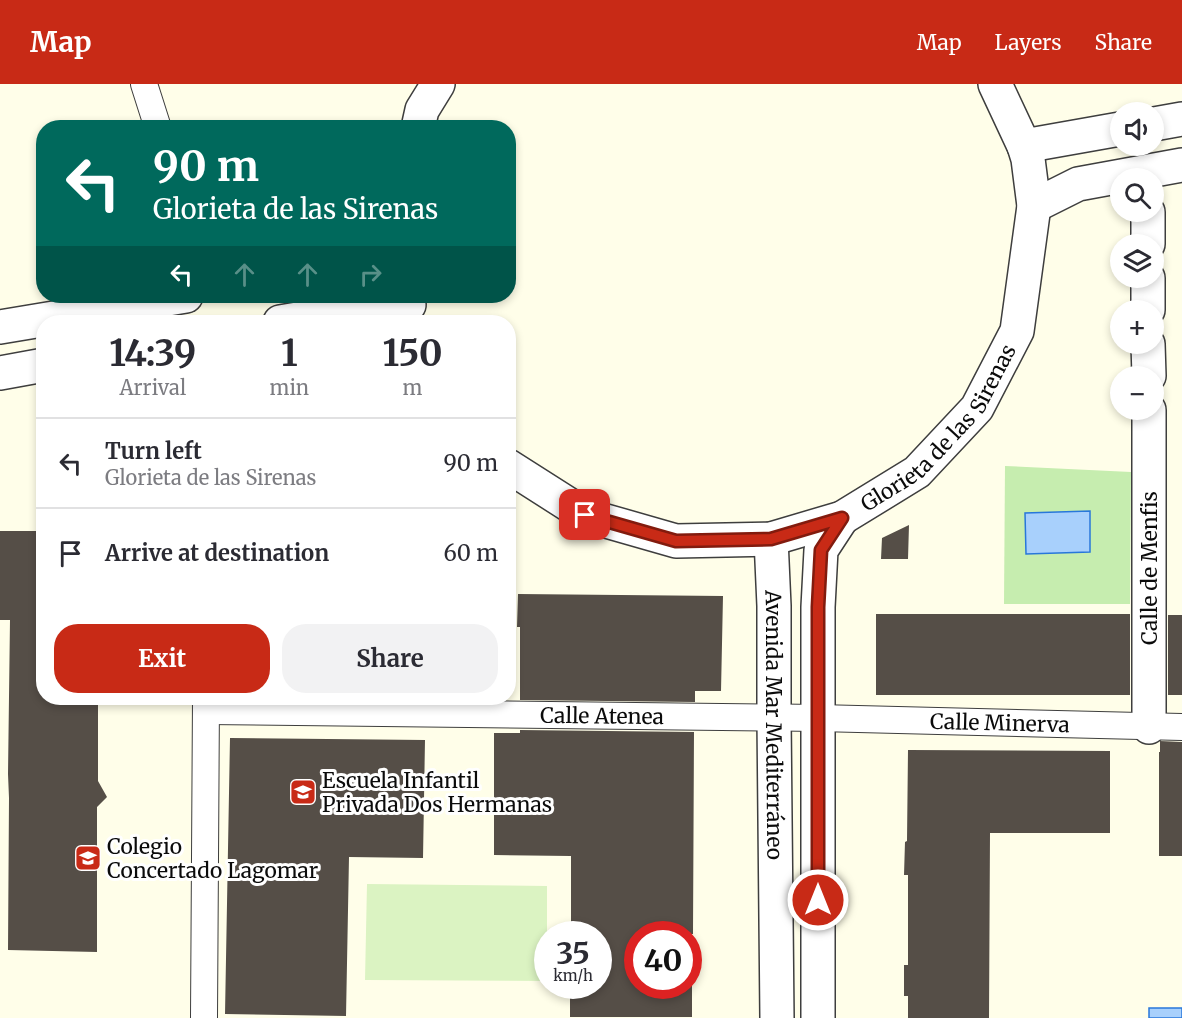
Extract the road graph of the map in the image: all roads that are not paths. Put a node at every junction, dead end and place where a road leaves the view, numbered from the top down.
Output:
1 (144, 84) edge
2 (438, 84) edge
3 (995, 84) edge
4 (1182, 119) edge
5 (155, 120) edge
6 (420, 120) edge
7 (1164, 122) edge
8 (1110, 131) edge
9 (1024, 146) junction
10 (1182, 165) edge
11 (1164, 170) edge
12 (1110, 180) edge
13 (1034, 206) junction
14 (144, 303) edge
15 (411, 308) edge
16 (72, 315) edge
17 (321, 315) edge
18 (36, 321) edge
19 (0, 327) edge
20 (36, 366) edge
21 (0, 373) edge
22 (1149, 420) edge
23 (516, 471) edge
24 (842, 518) junction
25 (771, 539) junction
26 (206, 705) edge
27 (247, 705) edge
28 (774, 718) junction
29 (818, 718) junction
30 (1149, 727) junction
31 (1182, 727) edge
32 (204, 1018) edge
33 (777, 1018) edge
34 (818, 1018) edge

1 - 5 street
2 - 6 street
3 - 9 street, Glorieta de las Sirenas
4 - 7 street
8 - 9 street
9 - 13 street, Glorieta de las Sirenas
10 - 11 street
12 - 13 street
13 - 24 street, Glorieta de las Sirenas
14 - 16 street
15 - 17 street
18 - 19 street
20 - 21 street
22 - 30 street, Calle de Menfis
23 - 25 street, Glorieta de las Sirenas
24 - 25 street, Glorieta de las Sirenas
24 - 29 street, Avenida Mar Mediterráneo
25 - 28 street, Avenida Mar Mediterráneo
26 - 32 street
27 - 28 street, Calle Atenea
28 - 29 street, Calle Atenea
28 - 33 street, Avenida Mar Mediterráneo
29 - 30 street, Calle Minerva
29 - 34 street, Avenida Mar Mediterráneo
30 - 31 street, Calle Minerva

